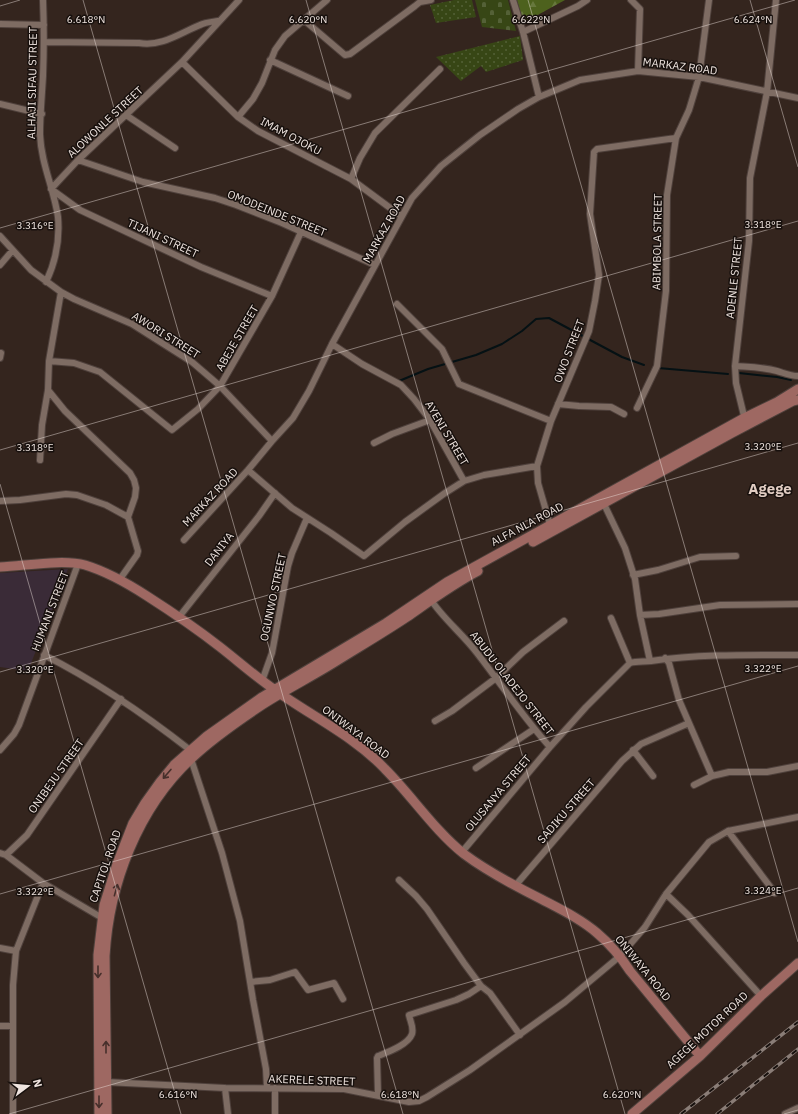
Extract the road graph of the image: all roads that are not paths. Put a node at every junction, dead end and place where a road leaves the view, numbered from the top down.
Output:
1 (44, 0) edge
2 (239, 0) edge
3 (327, 0) edge
4 (431, 0) edge
5 (513, 0) edge
6 (587, 0) edge
7 (631, 0) edge
8 (709, 0) edge
9 (776, 0) edge
10 (218, 20) junction
11 (304, 20) junction
12 (0, 24) edge
13 (44, 25) junction
14 (523, 32) junction
15 (45, 42) junction
16 (270, 60) junction
17 (182, 62) junction
18 (440, 69) dead end
19 (638, 71) junction
20 (699, 77) junction
21 (767, 92) junction
22 (348, 96) dead end
23 (538, 97) junction
24 (798, 98) edge
25 (0, 104) edge
26 (42, 114) junction
27 (126, 115) junction
28 (238, 117) junction
29 (676, 138) junction
30 (175, 148) dead end
31 (78, 160) junction
32 (351, 179) junction
33 (51, 189) junction
34 (401, 216) junction
35 (301, 232) junction
36 (0, 236) edge
37 (12, 251) junction
38 (0, 265) edge
39 (375, 265) junction
40 (46, 282) junction
41 (61, 292) junction
42 (272, 296) junction
43 (397, 304) dead end
44 (332, 344) junction
45 (49, 361) junction
46 (736, 366) junction
47 (798, 376) edge
48 (798, 383) edge
49 (220, 386) junction
50 (798, 389) edge
51 (48, 390) junction
52 (796, 401) edge
53 (777, 402) junction
54 (558, 404) junction
55 (636, 408) dead end
56 (624, 414) dead end
57 (430, 420) junction
58 (551, 421) junction
59 (746, 421) junction
60 (272, 441) junction
61 (374, 443) dead end
62 (40, 460) dead end
63 (537, 466) junction
64 (248, 470) junction
65 (464, 481) junction
66 (275, 492) junction
67 (0, 501) edge
68 (604, 504) junction
69 (128, 517) junction
70 (307, 518) junction
71 (551, 529) junction
72 (184, 540) dead end
73 (736, 556) dead end
74 (78, 564) junction
75 (0, 567) edge
76 (634, 575) junction
77 (120, 579) junction
78 (429, 597) junction
79 (798, 604) edge
80 (640, 615) junction
81 (179, 617) junction
82 (611, 618) dead end
83 (564, 621) dead end
84 (44, 655) junction
85 (798, 655) edge
86 (665, 658) junction
87 (650, 661) junction
88 (630, 663) junction
89 (496, 678) junction
90 (262, 681) junction
91 (277, 692) junction
92 (122, 699) junction
93 (435, 721) dead end
94 (689, 723) junction
95 (534, 729) junction
96 (550, 747) junction
97 (0, 750) edge
98 (633, 750) junction
99 (191, 754) junction
100 (798, 766) edge
101 (476, 768) dead end
102 (653, 776) dead end
103 (712, 776) junction
104 (694, 785) dead end
105 (798, 816) edge
106 (728, 831) junction
107 (462, 852) junction
108 (3, 854) edge
109 (399, 880) dead end
110 (43, 884) junction
111 (515, 886) junction
112 (775, 893) dead end
113 (666, 894) junction
114 (105, 920) junction
115 (0, 948) edge
116 (16, 951) junction
117 (620, 956) junction
118 (798, 963) edge
119 (250, 982) junction
120 (481, 986) junction
121 (761, 996) junction
122 (343, 999) dead end
123 (0, 1026) edge
124 (12, 1026) junction
125 (520, 1035) junction
126 (700, 1056) junction
127 (106, 1082) junction
128 (225, 1088) junction
129 (266, 1088) junction
130 (275, 1088) junction
131 (378, 1094) junction
132 (798, 1108) edge
133 (13, 1114) edge
134 (99, 1114) edge
135 (107, 1114) edge
136 (228, 1114) edge
137 (275, 1114) edge
138 (632, 1114) edge
139 (785, 1114) edge

1 - 13 street, ALHAJI SIFAU STREET
2 - 10 street, ALOWONLE STREET
3 - 11 street
4 - 11 street
5 - 14 street
6 - 14 street
7 - 19 street
8 - 20 street, ABIMBOLA STREET
9 - 21 street, ADENLE STREET
10 - 15 street
10 - 17 street, ALOWONLE STREET
11 - 16 street
12 - 13 street
13 - 15 street, ALHAJI SIFAU STREET
14 - 23 street
15 - 26 street, ALHAJI SIFAU STREET
16 - 22 street
16 - 28 street
17 - 27 street, ALOWONLE STREET
17 - 28 street, IMAM OJOKU
18 - 32 street
19 - 20 street, MARKAZ ROAD
19 - 23 street, MARKAZ ROAD
20 - 21 street, MARKAZ ROAD
20 - 29 street, ABIMBOLA STREET
21 - 24 street, MARKAZ ROAD
21 - 46 street, ADENLE STREET
23 - 34 street, MARKAZ ROAD
25 - 26 street
26 - 33 street, ALHAJI SIFAU STREET
27 - 30 street
27 - 31 street, ALOWONLE STREET
28 - 32 street, IMAM OJOKU
29 - 54 street, OWO STREET
29 - 55 street, ABIMBOLA STREET
31 - 33 street, ALOWONLE STREET
31 - 35 street, OMODEINDE STREET
32 - 34 street, IMAM OJOKU
33 - 40 street
33 - 42 street, TIJANI STREET
34 - 39 street, MARKAZ ROAD
35 - 39 street, OMODEINDE STREET
35 - 42 street, ABEJE STREET
36 - 37 street, AWORI STREET
37 - 38 street
37 - 40 street, AWORI STREET
39 - 44 street, MARKAZ ROAD
40 - 41 street, AWORI STREET
41 - 45 street
41 - 49 street, AWORI STREET
42 - 49 street, ABEJE STREET
43 - 58 street
44 - 57 street, AYENI STREET
44 - 60 street, MARKAZ ROAD
45 - 49 street, ABEJE STREET
45 - 51 street
46 - 47 street
46 - 59 street, ADENLE STREET
48 - 53 main road
49 - 60 street, AWORI STREET
50 - 53 main road, ALFA NLA ROAD
51 - 62 street
51 - 69 street
52 - 59 main road, ALFA NLA ROAD
53 - 59 main road, ALFA NLA ROAD
54 - 56 street
54 - 58 street, OWO STREET
57 - 61 street
57 - 65 street, AYENI STREET
58 - 63 street, OWO STREET
59 - 68 main road, ALFA NLA ROAD
59 - 71 main road, ALFA NLA ROAD
60 - 64 street, MARKAZ ROAD
63 - 65 street
63 - 71 street, OWO STREET
64 - 66 street
64 - 72 street, MARKAZ ROAD
65 - 70 street
66 - 70 street
66 - 81 street, DANIYA
67 - 69 street
68 - 71 main road, ALFA NLA ROAD
68 - 76 street
69 - 77 street
70 - 90 street, OGUNWO STREET
71 - 78 main road, ALFA NLA ROAD
73 - 76 street
74 - 75 main road, ONIWAYA ROAD
74 - 77 main road, ONIWAYA ROAD
74 - 84 street, HUMANI STREET
76 - 80 street
77 - 81 main road, ONIWAYA ROAD
78 - 89 street, ABUDU OLADEJO STREET
78 - 91 main road, ALFA NLA ROAD
79 - 80 street
80 - 87 street
81 - 90 main road, ONIWAYA ROAD
82 - 88 street
83 - 89 street
84 - 92 street
84 - 97 street, HUMANI STREET
85 - 86 street
86 - 87 street
86 - 94 street
87 - 88 street
88 - 96 street, OLUSANYA STREET
89 - 93 street
89 - 95 street, ABUDU OLADEJO STREET
90 - 91 main road, ONIWAYA ROAD
91 - 99 main road, CAPITOL ROAD
91 - 107 main road, ONIWAYA ROAD
92 - 99 street
92 - 108 street, ONIBEJU STREET
94 - 98 street, SADIKU STREET
94 - 103 street
95 - 96 street, ABUDU OLADEJO STREET
95 - 101 street
96 - 107 street, OLUSANYA STREET
98 - 102 street
98 - 111 street, SADIKU STREET
99 - 114 main road, CAPITOL ROAD
99 - 119 street
100 - 103 street
103 - 104 street
105 - 106 street, AKERELE STREET
106 - 112 street
106 - 113 street, AKERELE STREET
107 - 111 main road, ONIWAYA ROAD
108 - 110 street
109 - 120 street
110 - 114 street
110 - 116 street
111 - 117 main road, ONIWAYA ROAD
113 - 117 street, AKERELE STREET
113 - 121 street
127 -> 114 main road, CAPITOL ROAD
114 -> 134 main road, CAPITOL ROAD
115 - 116 street
116 - 124 street
117 - 125 street, AKERELE STREET
117 - 126 main road, ONIWAYA ROAD
118 - 121 main road, AGEGE MOTOR ROAD
119 - 122 street
119 - 129 street
120 - 125 street
120 - 131 street
121 - 126 main road, AGEGE MOTOR ROAD
123 - 124 street
124 - 133 street
125 - 131 street, AKERELE STREET
126 - 138 main road, AGEGE MOTOR ROAD
127 - 128 street, AKERELE STREET
127 - 135 main road, CAPITOL ROAD
128 - 129 street, AKERELE STREET
128 - 136 street
129 - 130 street, AKERELE STREET
130 - 131 street, AKERELE STREET
130 - 137 street
132 - 139 street

